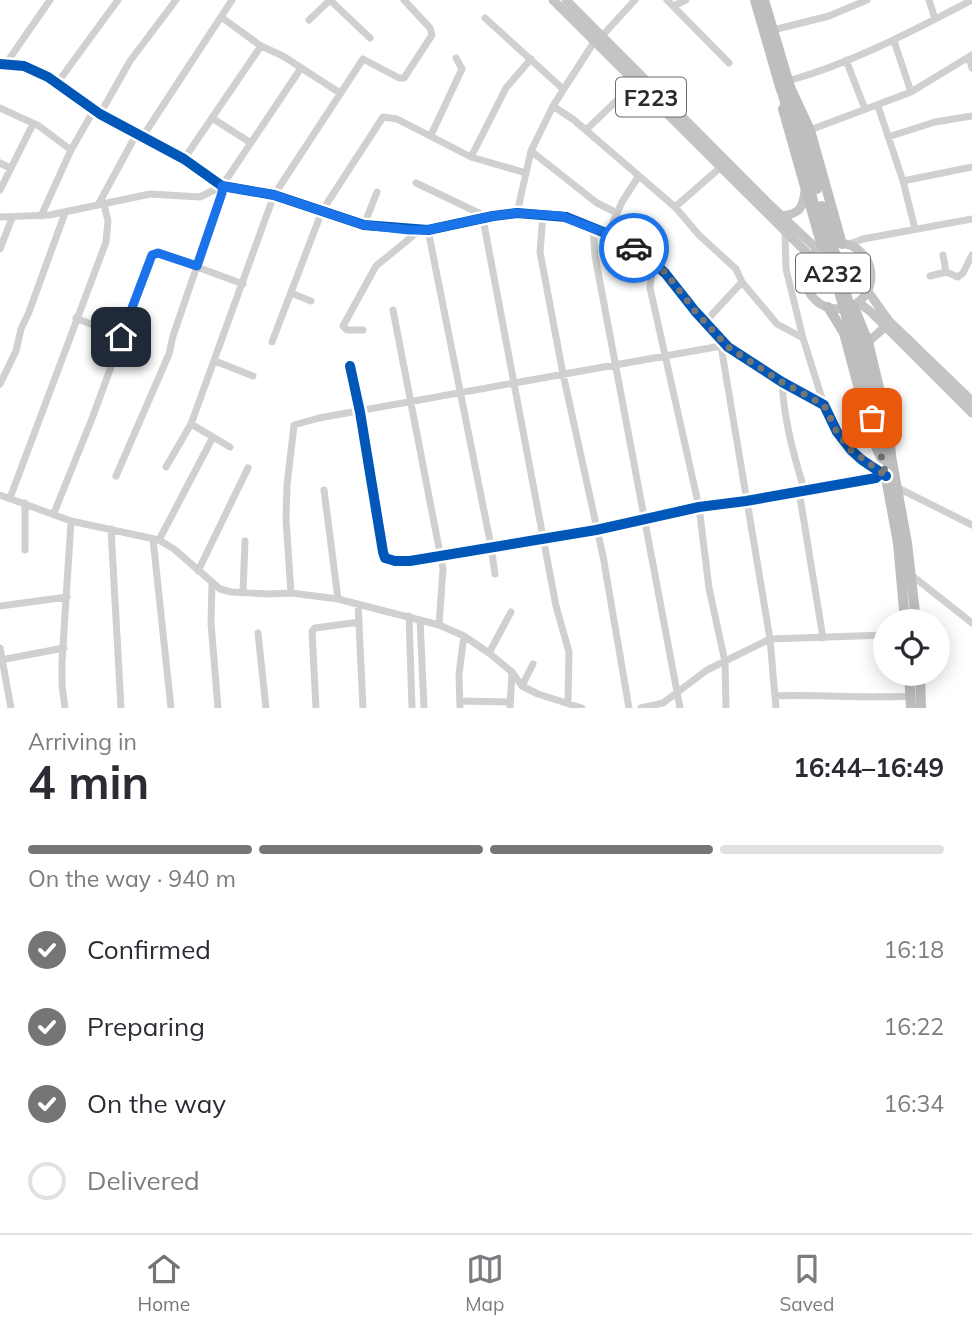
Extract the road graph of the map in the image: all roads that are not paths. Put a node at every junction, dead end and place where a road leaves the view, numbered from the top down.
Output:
1 (50, 0) edge
2 (118, 0) edge
3 (176, 0) edge
4 (232, 0) edge
5 (330, 0) edge
6 (553, 0) edge
7 (566, 0) edge
8 (635, 0) edge
9 (686, 0) edge
10 (755, 0) edge
11 (764, 0) edge
12 (867, 0) edge
13 (929, 0) edge
14 (972, 0) edge
15 (410, 2) edge
16 (670, 3) edge
17 (221, 17) junction
18 (485, 18) dead end
19 (935, 19) junction
20 (309, 20) dead end
21 (765, 21) junction
22 (773, 30) junction
23 (370, 38) dead end
24 (598, 39) junction
25 (894, 41) junction
26 (261, 46) junction
27 (970, 56) edge
28 (456, 58) dead end
29 (531, 59) junction
30 (846, 61) junction
31 (729, 63) dead end
32 (2, 64) edge
33 (301, 68) junction
34 (972, 68) edge
35 (58, 82) junction
36 (636, 82) junction
37 (786, 84) junction
38 (563, 89) junction
39 (911, 92) junction
40 (340, 93) junction
41 (553, 106) junction
42 (878, 106) junction
43 (0, 108) edge
44 (865, 109) junction
45 (97, 112) junction
46 (212, 117) junction
47 (972, 117) edge
48 (33, 124) junction
49 (586, 130) junction
50 (810, 130) junction
51 (140, 134) junction
52 (431, 135) junction
53 (888, 137) junction
54 (251, 143) junction
55 (71, 150) junction
56 (531, 151) junction
57 (471, 158) junction
58 (184, 159) junction
59 (0, 163) edge
60 (722, 166) junction
61 (972, 167) edge
62 (10, 168) junction
63 (526, 173) junction
64 (638, 177) junction
65 (903, 181) junction
66 (416, 183) dead end
67 (222, 186) junction
68 (0, 190) edge
69 (751, 190) junction
70 (804, 191) junction
71 (377, 192) dead end
72 (274, 195) junction
73 (101, 205) junction
74 (675, 207) junction
75 (323, 211) junction
76 (65, 213) junction
77 (517, 213) junction
78 (617, 213) junction
79 (543, 215) junction
80 (41, 216) junction
81 (781, 216) junction
82 (0, 217) edge
83 (12, 218) junction
84 (483, 219) junction
85 (972, 219) edge
86 (364, 225) junction
87 (593, 229) junction
88 (915, 229) junction
89 (425, 230) junction
90 (785, 232) junction
91 (608, 234) junction
92 (845, 244) junction
93 (0, 249) edge
94 (817, 251) junction
95 (943, 255) dead end
96 (972, 255) edge
97 (197, 266) junction
98 (657, 266) junction
99 (946, 272) junction
100 (930, 276) dead end
101 (742, 282) junction
102 (243, 284) junction
103 (867, 290) junction
104 (291, 293) junction
105 (311, 301) dead end
106 (855, 303) junction
107 (828, 307) junction
108 (393, 310) dead end
109 (76, 318) junction
110 (705, 322) junction
111 (885, 327) junction
112 (363, 330) dead end
113 (121, 337) junction
114 (803, 338) junction
115 (272, 342) dead end
116 (867, 342) junction
117 (724, 347) junction
118 (666, 357) junction
119 (215, 361) junction
120 (350, 366) dead end
121 (616, 366) junction
122 (563, 374) junction
123 (253, 376) dead end
124 (782, 382) junction
125 (514, 383) junction
126 (0, 384) edge
127 (460, 393) junction
128 (972, 401) edge
129 (410, 402) junction
130 (824, 405) junction
131 (360, 412) junction
132 (972, 413) edge
133 (191, 424) junction
134 (213, 437) junction
135 (230, 447) dead end
136 (166, 467) dead end
137 (885, 467) junction
138 (248, 468) dead end
139 (116, 476) dead end
140 (898, 488) junction
141 (324, 490) dead end
142 (802, 490) junction
143 (0, 495) edge
144 (10, 498) junction
145 (746, 501) junction
146 (25, 503) junction
147 (699, 507) junction
148 (54, 513) junction
149 (644, 518) junction
150 (71, 521) junction
151 (972, 525) edge
152 (111, 530) junction
153 (596, 530) junction
154 (543, 538) junction
155 (156, 540) junction
156 (244, 541) dead end
157 (491, 546) junction
158 (25, 550) dead end
159 (440, 555) junction
160 (198, 571) junction
161 (495, 574) dead end
162 (910, 574) junction
163 (212, 584) junction
164 (928, 587) junction
165 (243, 593) junction
166 (291, 593) junction
167 (914, 595) junction
168 (67, 597) junction
169 (338, 599) junction
170 (358, 604) junction
171 (0, 606) edge
172 (904, 609) edge
173 (915, 609) edge
174 (511, 612) dead end
175 (409, 616) junction
176 (420, 620) junction
177 (359, 622) junction
178 (972, 622) edge
179 (439, 625) junction
180 (258, 633) dead end
181 (464, 636) junction
182 (873, 636) edge
183 (823, 638) junction
184 (770, 639) junction
185 (0, 648) edge
186 (64, 648) junction
187 (489, 653) junction
188 (1, 660) edge
189 (725, 662) junction
190 (533, 664) dead end
191 (512, 672) junction
192 (522, 686) junction
193 (913, 686) edge
194 (916, 686) edge
195 (676, 692) junction
196 (775, 696) junction
197 (911, 696) junction
198 (460, 704) edge
199 (564, 704) edge
200 (510, 705) edge
201 (11, 708) edge
202 (65, 708) edge
203 (121, 708) edge
204 (171, 708) edge
205 (218, 708) edge
206 (266, 708) edge
207 (316, 708) edge
208 (363, 708) edge
209 (412, 708) edge
210 (424, 708) edge
211 (582, 708) edge
212 (629, 708) edge
213 (641, 708) edge
214 (680, 708) edge
215 (726, 708) edge
216 (776, 708) edge
217 (911, 708) edge
218 (921, 708) edge

1 - 32 street
2 - 35 street
3 - 45 street
4 - 17 street
5 - 20 street
5 - 23 street
6 - 24 main road, F223
7 - 24 main road, F223
8 - 24 street
9 - 16 street
10 - 21 highway, A232
11 - 21 highway, A232
12 - 22 street
13 - 19 street
14 - 19 street
15 - 40 street
16 - 31 street
17 - 26 street
17 - 51 street
18 - 29 street
19 - 25 street
21 - 22 highway, A232
21 - 37 highway, A232
22 - 37 highway, A232
24 - 36 main road, F223
24 - 38 street
24 - 69 main road, F223
25 - 30 street
25 - 39 street
26 - 33 street
26 - 46 street
27 - 34 street
27 - 39 street
28 - 52 street
29 - 38 street
29 - 57 street
30 - 37 street
30 - 44 street
32 - 35 street
33 - 40 street
33 - 54 street
35 - 45 street
36 - 49 street
36 - 60 main road, F223
37 - 50 highway
37 - 70 highway
37 - 137 highway, A232, bridge
38 - 41 street
39 - 42 street
40 - 72 street
41 - 49 street
41 - 56 street
42 - 44 street
42 - 53 street
43 - 48 street
44 - 50 street
45 - 51 street
45 - 55 street
46 - 54 street
46 - 58 street
47 - 53 street
48 - 55 street
48 - 62 street
49 - 64 street
50 - 92 highway
51 - 58 street
51 - 73 street
52 - 57 street
52 - 75 street
53 - 65 street
54 - 67 street
55 - 80 street
56 - 63 street
56 - 78 street
57 - 63 street
58 - 67 street
59 - 62 street
60 - 69 main road, F223
60 - 74 street
61 - 65 street
62 - 68 street
63 - 77 street
64 - 74 street
64 - 78 street
65 - 88 street
66 - 84 street
67 - 72 street
67 - 73 street
67 - 97 street
69 - 81 main road, F223
69 - 90 main road, F223
70 - 81 main road
70 - 94 highway
71 - 86 street
72 - 75 street
72 - 102 street
73 - 76 street
73 - 109 street
74 - 101 street
75 - 86 street
75 - 104 street
76 - 80 street
76 - 126 street
77 - 79 street
77 - 84 street
78 - 91 street
79 - 87 street
79 - 122 street
80 - 83 street
81 - 94 main road, F223
82 - 83 street
83 - 93 street
84 - 89 street
84 - 125 street
85 - 88 street
86 - 89 street
87 - 91 street
87 - 121 street
88 - 92 street
89 - 112 street
89 - 127 street
90 - 94 main road, F223
90 - 114 street
91 - 98 street
92 - 94 main road
92 - 103 main road
94 - 107 main road
95 - 99 street
96 - 99 street
97 - 102 street
97 - 113 street
97 - 139 street
98 - 110 street
98 - 118 street
99 - 100 street
101 - 110 street
101 - 114 street
102 - 119 street
103 - 106 main road
103 - 128 main road
104 - 105 street
104 - 115 street
106 - 107 main road
106 - 111 main road
106 - 116 highway
107 - 137 highway
108 - 129 street
109 - 113 street
109 - 144 street
110 - 117 street
111 - 116 main road
111 - 132 main road
113 - 148 street
114 - 130 street
116 - 137 highway
117 - 118 street
117 - 124 street
117 - 145 street
118 - 121 street
118 - 147 street
119 - 123 street
119 - 133 street
120 - 131 street
121 - 122 street
121 - 149 street
122 - 125 street
122 - 153 street
124 - 130 street
124 - 142 street
125 - 127 street
125 - 154 street
127 - 129 street
127 - 157 street
129 - 131 street
129 - 159 street
130 - 137 street
131 - 159 street
131 - 166 street
133 - 134 street
133 - 136 street
134 - 135 street
134 - 155 street
137 - 140 highway, A232
137 - 142 street
137 - 172 highway, A232
138 - 160 street
140 - 151 street
140 - 162 highway, A232
141 - 169 street
142 - 145 street
142 - 183 street
143 - 144 street
144 - 146 street
145 - 147 street
145 - 184 street
146 - 148 street
146 - 158 street
147 - 149 street
147 - 189 street
148 - 150 street
149 - 153 street
149 - 195 street
150 - 152 street
150 - 168 street
152 - 155 street
152 - 203 street
153 - 154 street
153 - 212 street
154 - 157 street
154 - 199 street
155 - 160 street
155 - 204 street
156 - 165 street
157 - 159 street
157 - 161 street
159 - 179 street
160 - 163 street
162 - 164 street
162 - 167 highway, A232
163 - 165 street
163 - 205 street
164 - 167 street
164 - 178 street
165 - 166 street
166 - 169 street
167 - 173 highway, A232
168 - 171 street
168 - 186 street
169 - 170 street
170 - 175 street
170 - 177 street
174 - 187 street
175 - 176 street
175 - 209 street
176 - 179 street
176 - 210 street
177 - 207 street
177 - 208 street
179 - 181 street
180 - 206 street
181 - 187 street
181 - 198 street
182 - 183 street
183 - 184 street
184 - 189 street
184 - 196 street
185 - 188 street
186 - 188 street
186 - 202 street
187 - 191 street
188 - 201 street
189 - 195 street
189 - 215 street
190 - 192 street
191 - 192 street
191 - 200 street
192 - 199 street
193 - 197 highway
194 - 218 highway
195 - 213 street
195 - 214 street
196 - 197 street
196 - 216 street
197 - 217 highway
198 - 200 street
199 - 211 street

